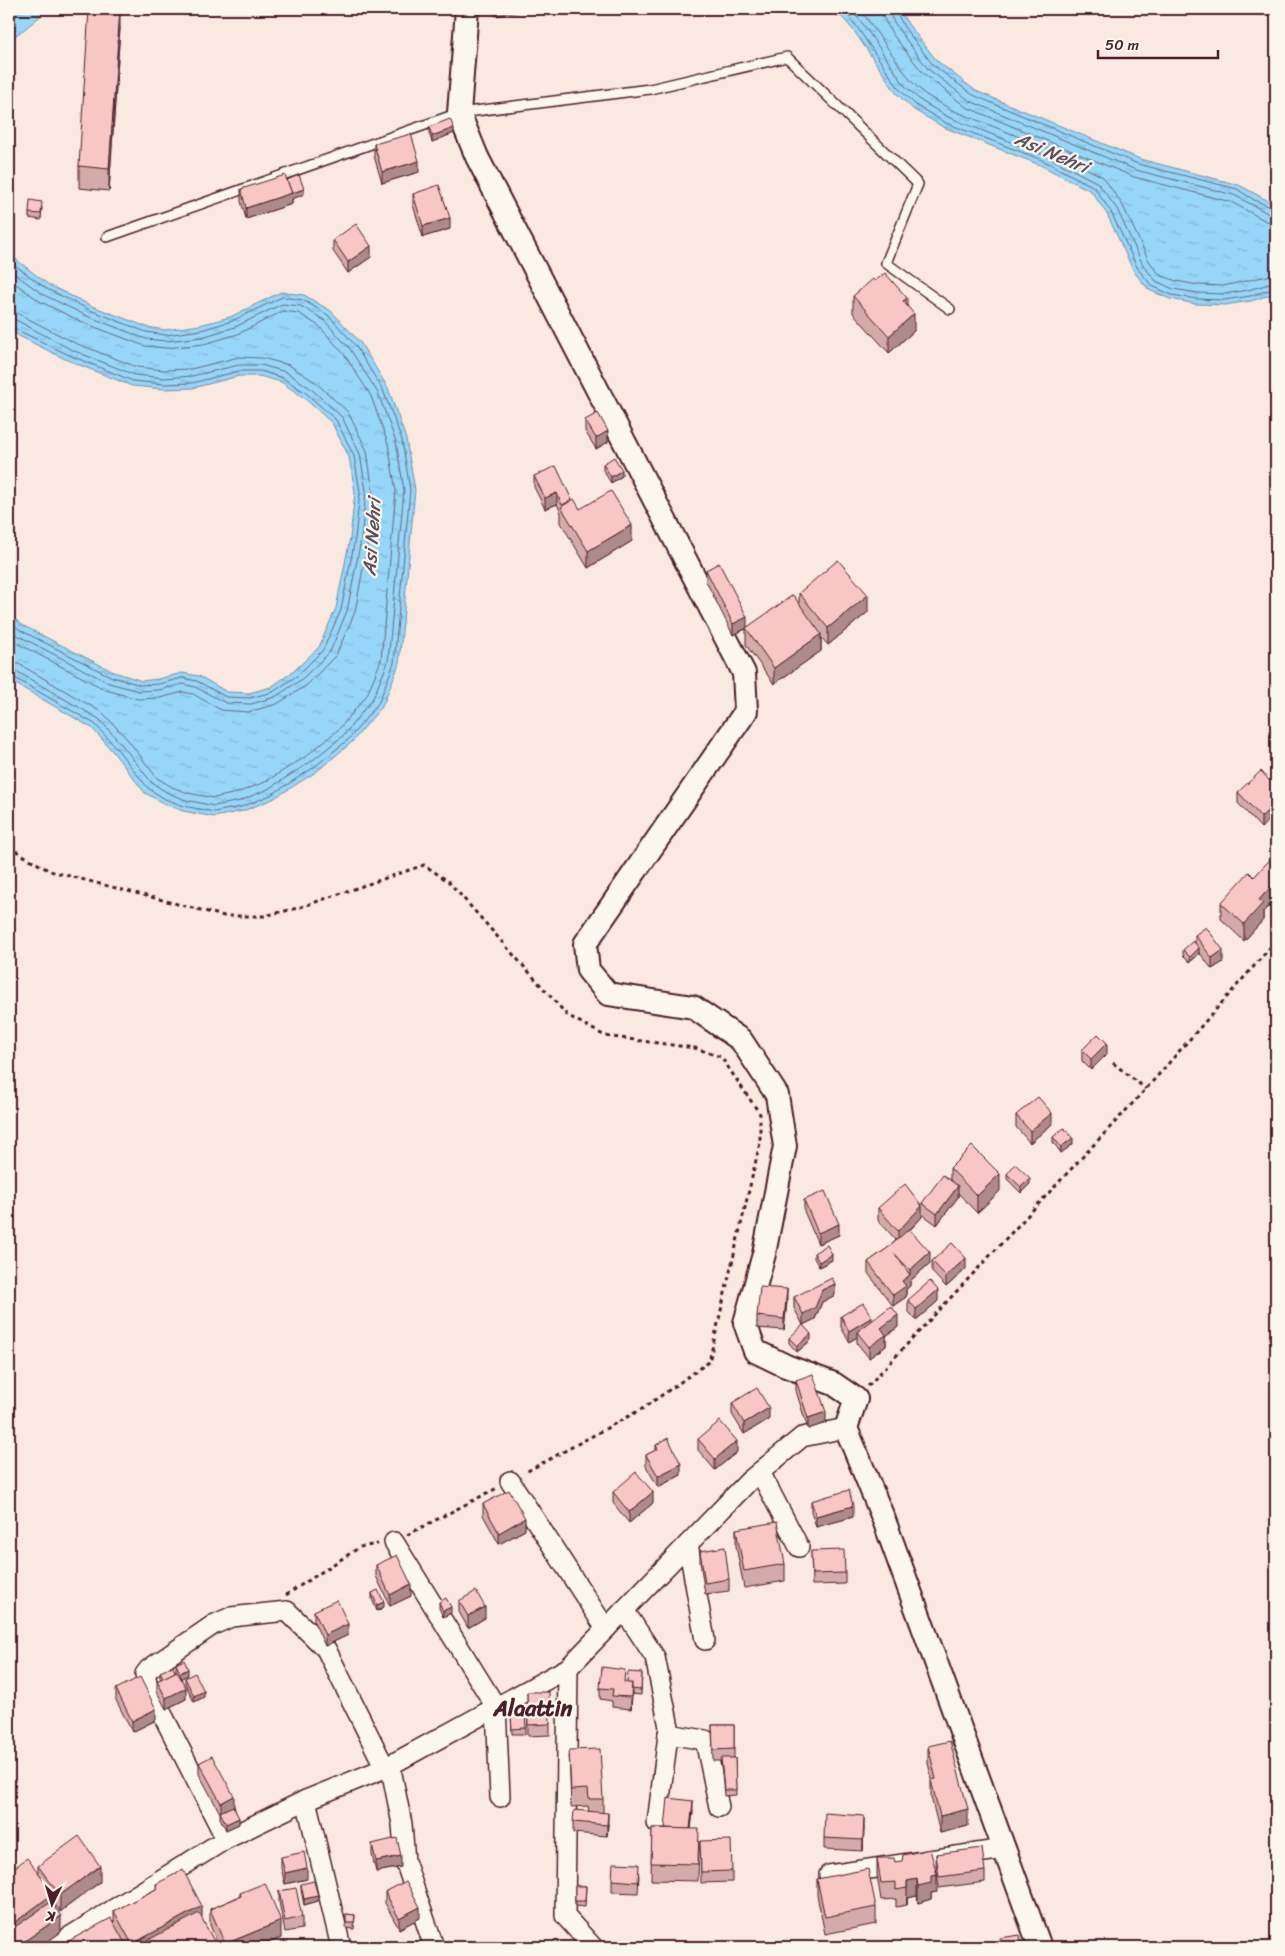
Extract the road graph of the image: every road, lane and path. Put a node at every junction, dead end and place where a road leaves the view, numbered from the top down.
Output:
1 (467, 9) edge
2 (458, 113) junction
3 (108, 237) dead end
4 (950, 309) dead end
5 (9, 847) edge
6 (1276, 941) edge
7 (1112, 1063) dead end
8 (1146, 1089) junction
9 (856, 1399) junction
10 (846, 1428) junction
11 (760, 1472) junction
12 (510, 1481) junction
13 (394, 1542) junction
14 (688, 1544) junction
15 (799, 1547) dead end
16 (624, 1610) junction
17 (287, 1611) junction
18 (606, 1629) junction
19 (705, 1640) dead end
20 (568, 1668) junction
21 (496, 1707) junction
22 (668, 1734) junction
23 (388, 1766) junction
24 (500, 1797) dead end
25 (306, 1800) junction
26 (719, 1806) dead end
27 (657, 1823) dead end
28 (226, 1839) junction
29 (1004, 1849) junction
30 (829, 1875) edge
31 (53, 1947) edge
32 (341, 1947) edge
33 (434, 1947) edge
34 (593, 1947) edge
35 (1040, 1947) edge

1 - 2 street
2 - 3 lane
2 - 4 lane
2 - 9 street
5 - 12 path
6 - 8 path
7 - 8 path
8 - 9 path
9 - 10 street
10 - 11 street
10 - 29 street
11 - 14 street
11 - 15 street
12 - 13 path
12 - 18 street
13 - 17 path
13 - 21 street
14 - 16 street
14 - 19 street
16 - 18 street
16 - 22 street
17 - 23 street
17 - 28 street
18 - 20 street
20 - 21 street
20 - 34 street
21 - 23 street
21 - 24 street
22 - 26 street
22 - 27 street
23 - 25 street
23 - 33 street
25 - 28 street
25 - 32 street
28 - 31 street
29 - 30 street
29 - 35 street

